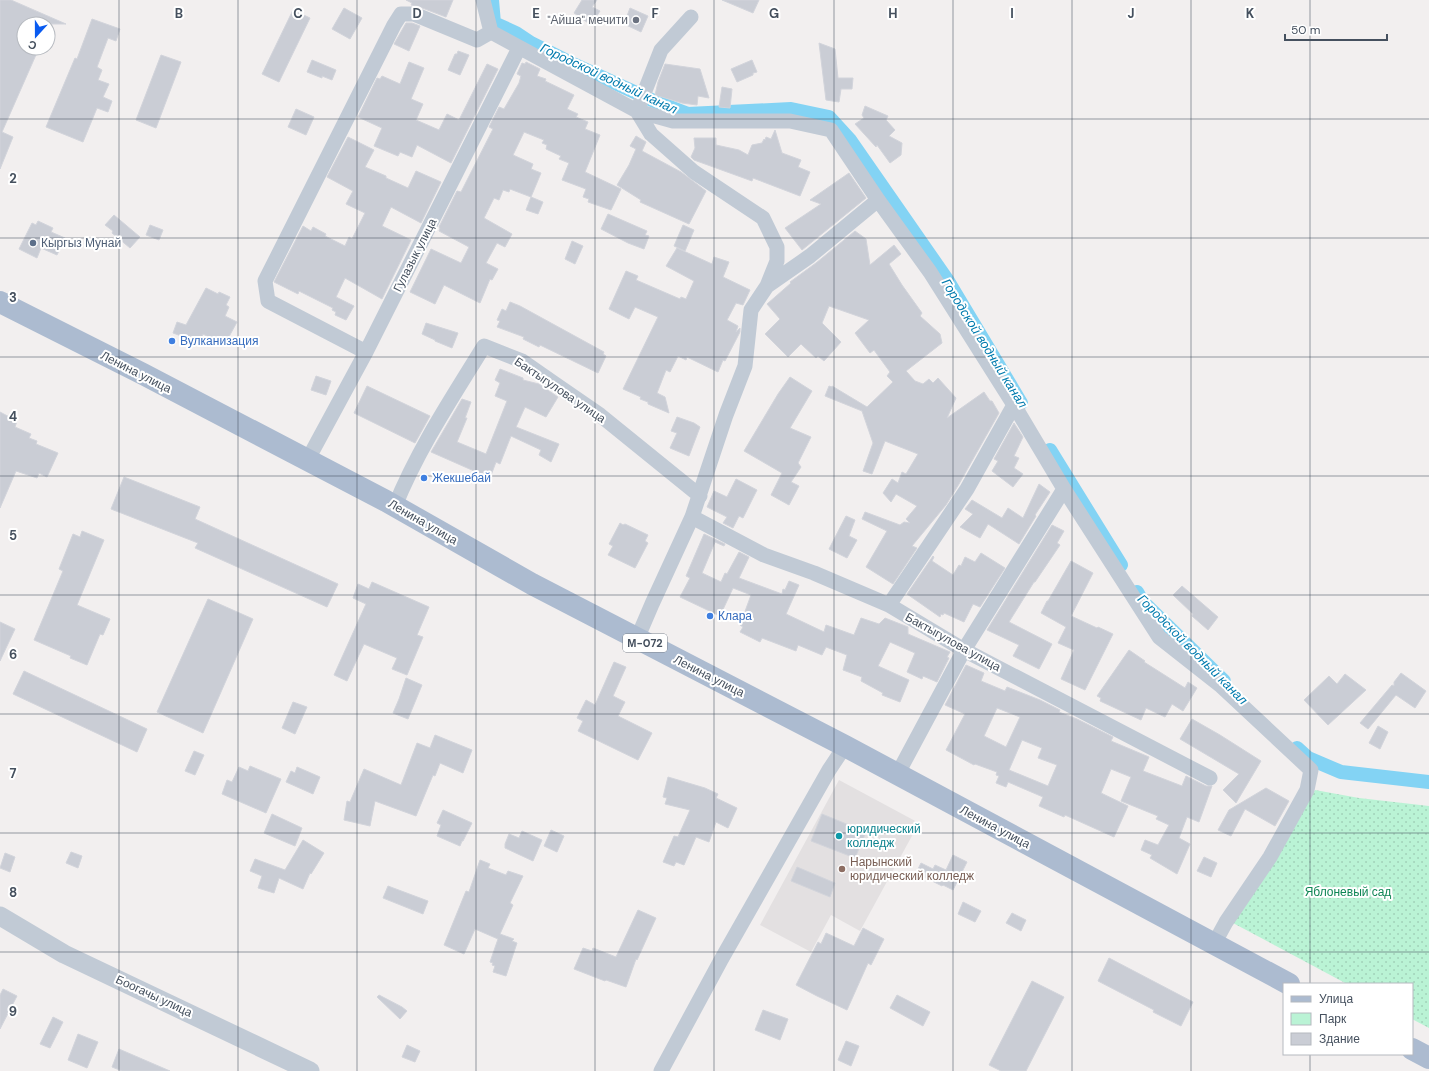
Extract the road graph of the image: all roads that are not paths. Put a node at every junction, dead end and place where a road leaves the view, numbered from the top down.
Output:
1 (483, 0) edge
2 (691, 17) dead end
3 (491, 32) junction
4 (519, 48) junction
5 (637, 111) junction
6 (878, 200) junction
7 (767, 286) junction
8 (0, 302) edge
9 (366, 352) junction
10 (1014, 405) junction
11 (307, 461) junction
12 (1064, 489) junction
13 (700, 496) junction
14 (395, 506) junction
15 (692, 517) junction
16 (889, 605) junction
17 (637, 639) junction
18 (964, 650) junction
19 (845, 746) junction
20 (897, 775) junction
21 (1210, 778) dead end
22 (0, 916) edge
23 (1214, 944) junction
24 (1287, 983) edge
25 (1413, 1050) edge
26 (1429, 1058) edge
27 (310, 1071) edge
28 (661, 1071) edge

1 - 3 street
2 - 5 street
3 - 4 street
3 - 9 street
4 - 5 street
4 - 9 street, Гулазык улица
5 - 6 street
5 - 7 street
6 - 7 street
6 - 10 street
7 - 13 street
8 - 11 main road, Ленина улица / М-072
9 - 11 street, Гулазык улица
10 - 12 street
10 - 16 street
11 - 14 main road, Ленина улица / М-072
12 - 18 street
12 - 23 street
13 - 14 street, Бактыгулова улица
13 - 15 street
14 - 17 main road, Ленина улица / М-072
15 - 16 street, Бактыгулова улица
15 - 17 street
16 - 18 street, Бактыгулова улица
17 - 19 main road, Ленина улица / М-072
18 - 20 street
18 - 21 street, Бактыгулова улица
19 - 20 main road, Ленина улица / М-072
19 - 28 street
20 - 23 main road, Ленина улица / М-072
22 - 27 street, Боогачы улица
23 - 24 main road, Ленина улица / М-072
25 - 26 main road

